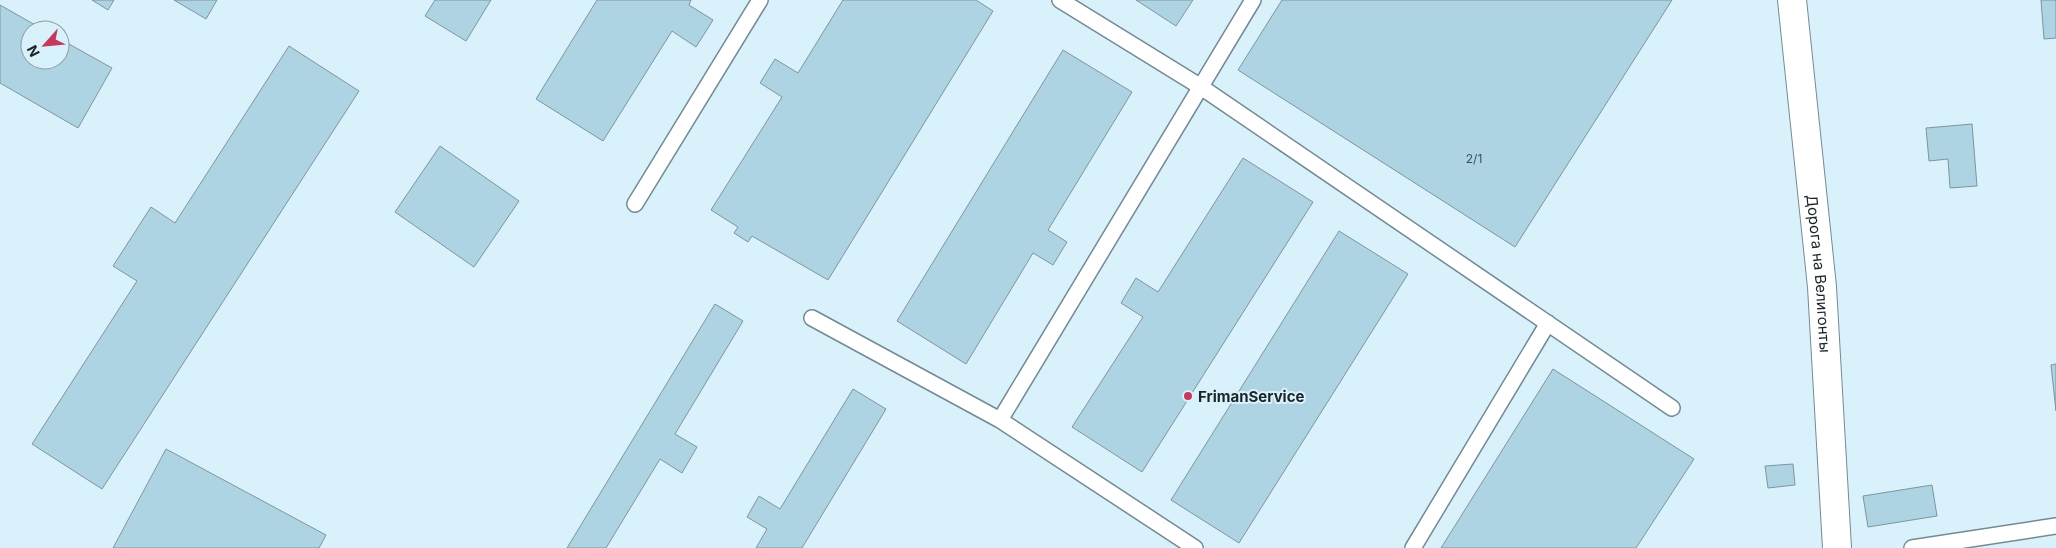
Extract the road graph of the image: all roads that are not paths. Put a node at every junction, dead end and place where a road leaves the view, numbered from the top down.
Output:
1 (760, 0) edge
2 (1060, 0) edge
3 (1254, 0) edge
4 (1792, 0) edge
5 (1201, 87) junction
6 (635, 204) dead end
7 (812, 318) dead end
8 (1548, 323) junction
9 (1672, 408) dead end
10 (1000, 420) junction
11 (2056, 526) edge
12 (1195, 548) edge
13 (1413, 548) edge
14 (1836, 548) edge
15 (1912, 548) edge

1 - 6 lane
2 - 5 lane
3 - 5 lane
4 - 14 street, Дорога на Велигонты
5 - 8 lane
5 - 10 lane
7 - 10 lane
8 - 9 lane
8 - 13 lane
10 - 12 lane
11 - 15 lane

